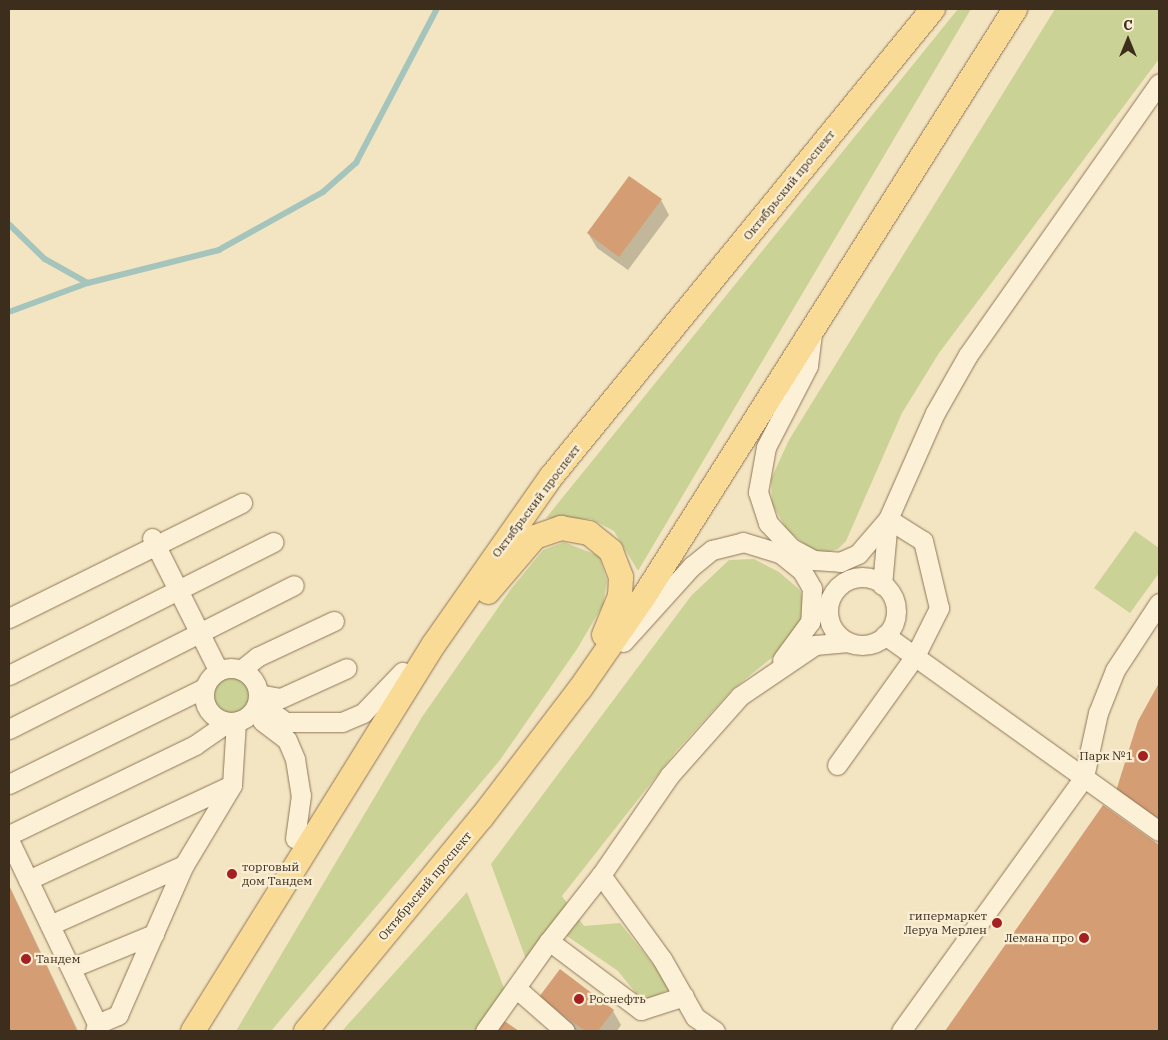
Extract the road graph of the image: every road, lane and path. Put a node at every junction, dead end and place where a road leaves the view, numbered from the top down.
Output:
1 (933, 9) edge
2 (1015, 9) edge
3 (1159, 83) edge
4 (812, 332) junction
5 (242, 503) dead end
6 (888, 519) junction
7 (154, 541) junction
8 (273, 542) dead end
9 (864, 548) junction
10 (814, 560) junction
11 (848, 580) junction
12 (882, 584) junction
13 (294, 585) dead end
14 (177, 588) junction
15 (1159, 603) edge
16 (823, 611) junction
17 (9, 618) edge
18 (334, 621) dead end
19 (200, 634) junction
20 (886, 635) junction
21 (848, 642) junction
22 (428, 653) junction
23 (915, 656) junction
24 (347, 668) dead end
25 (218, 670) junction
26 (241, 670) junction
27 (402, 672) junction
28 (9, 675) edge
29 (768, 675) junction
30 (204, 688) junction
31 (580, 689) junction
32 (246, 711) junction
33 (9, 729) edge
34 (837, 765) dead end
35 (1084, 777) junction
36 (9, 784) edge
37 (232, 785) junction
38 (1159, 831) edge
39 (9, 835) edge
40 (295, 839) junction
41 (9, 840) edge
42 (184, 865) junction
43 (601, 875) junction
44 (28, 880) junction
45 (267, 914) junction
46 (50, 925) junction
47 (154, 934) junction
48 (549, 941) junction
49 (71, 968) junction
50 (516, 988) junction
51 (684, 996) junction
52 (96, 1028) edge
53 (193, 1031) edge
54 (306, 1031) edge
55 (485, 1031) edge
56 (565, 1031) edge
57 (716, 1031) edge
58 (901, 1031) edge

1 - 22 main road, Октябрьский проспект
2 - 4 main road, Октябрьский проспект
3 - 6 lane
4 - 10 lane
4 - 31 main road, Октябрьский проспект
5 - 7 lane
6 - 9 lane
6 - 12 lane
6 - 23 lane
7 - 14 lane
7 - 17 lane
8 - 14 lane
9 - 10 lane
9 - 11 lane
10 - 11 lane
11 - 12 lane
11 - 16 lane
12 - 20 lane
13 - 19 lane
14 - 19 lane
14 - 28 lane
15 - 35 lane
16 - 21 lane
16 - 29 lane
16 - 31 lane
18 - 26 lane
19 - 25 lane
19 - 33 lane
20 - 21 lane
20 - 23 lane
21 - 29 lane
22 - 27 main road
22 - 31 main road
22 - 45 main road, Октябрьский проспект
23 - 34 lane
23 - 35 lane
24 - 32 lane
25 - 26 lane
25 - 30 lane
26 - 32 lane
27 - 32 lane
27 - 40 main road
29 - 43 lane
30 - 32 lane
30 - 36 lane
31 - 54 main road, Октябрьский проспект
32 - 37 lane
32 - 39 lane
32 - 40 lane
35 - 38 lane
35 - 58 lane
37 - 42 lane
37 - 44 lane
40 - 45 main road
41 - 44 lane
42 - 46 lane
42 - 47 lane
43 - 48 lane
43 - 51 lane
44 - 46 lane
45 - 53 main road, Октябрьский проспект
46 - 49 lane
47 - 49 lane
47 - 52 lane
48 - 50 lane
48 - 51 lane
49 - 52 lane
50 - 55 lane
50 - 56 lane
51 - 57 lane

